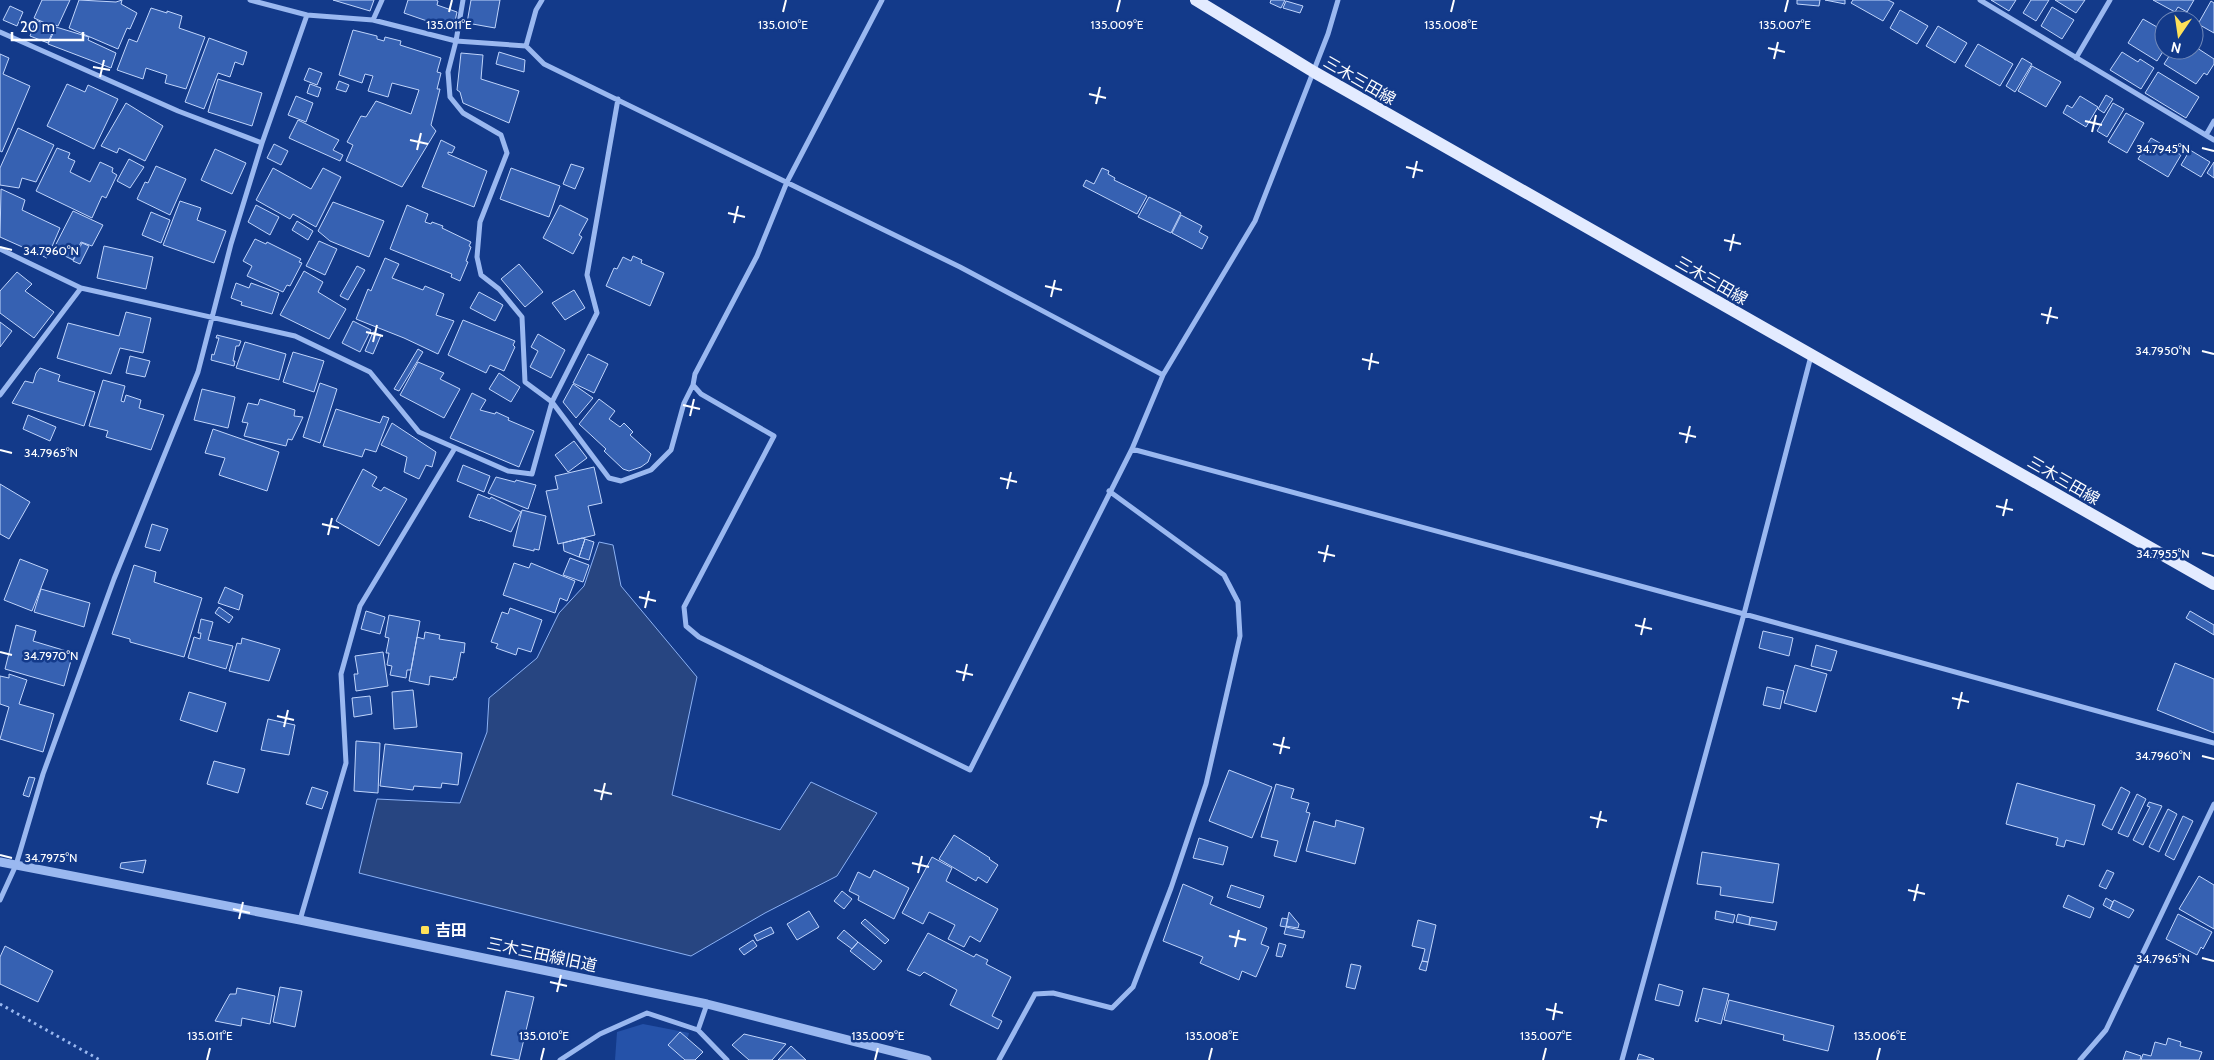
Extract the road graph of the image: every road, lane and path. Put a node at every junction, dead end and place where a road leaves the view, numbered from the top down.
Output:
1 (250, 0) edge
2 (382, 0) edge
3 (463, 0) edge
4 (542, 0) edge
5 (882, 0) edge
6 (1196, 0) edge
7 (1338, 0) edge
8 (1980, 0) edge
9 (2110, 0) edge
10 (307, 15) junction
11 (373, 20) junction
12 (0, 32) edge
13 (456, 41) junction
14 (526, 46) junction
15 (2076, 58) junction
16 (1314, 72) junction
17 (618, 99) junction
18 (2214, 121) edge
19 (2206, 136) junction
20 (2214, 140) edge
21 (262, 143) junction
22 (787, 182) junction
23 (0, 248) edge
24 (80, 288) junction
25 (211, 319) junction
26 (1811, 356) junction
27 (1163, 375) junction
28 (693, 385) junction
29 (0, 395) edge
30 (552, 402) junction
31 (456, 448) junction
32 (1132, 449) junction
33 (1110, 491) junction
34 (2214, 584) edge
35 (1744, 614) junction
36 (2214, 743) edge
37 (2214, 804) edge
38 (0, 862) edge
39 (16, 865) junction
40 (0, 900) edge
41 (300, 920) junction
42 (0, 1004) edge
43 (707, 1004) junction
44 (698, 1030) junction
45 (100, 1060) edge
46 (560, 1060) edge
47 (727, 1060) edge
48 (927, 1060) edge
49 (999, 1060) edge
50 (1622, 1060) edge
51 (2080, 1060) edge

1 - 10 street
2 - 11 street
3 - 13 street
4 - 14 street
5 - 22 street
6 - 16 main road, 三木三田線
7 - 16 street
8 - 15 street
9 - 15 street
10 - 11 street
10 - 21 street
11 - 13 street
12 - 21 street
13 - 14 street
13 - 30 street
14 - 17 street
15 - 19 street
16 - 26 main road, 三木三田線
16 - 27 street
17 - 22 street
17 - 30 street
18 - 19 street
19 - 20 street
21 - 25 street
22 - 27 street
22 - 28 street
23 - 24 street
24 - 25 street
24 - 29 street
25 - 31 street
25 - 39 street
26 - 34 main road, 三木三田線
26 - 35 street
27 - 32 street
28 - 30 street
28 - 33 street
30 - 31 street
31 - 41 street
32 - 33 street
32 - 35 street
33 - 49 street
35 - 36 street
35 - 50 street
37 - 51 street
38 - 39 street, 三木三田線旧道
39 - 40 street
39 - 41 street, 三木三田線旧道
41 - 43 street, 三木三田線旧道
42 - 45 path
43 - 44 street
43 - 48 street, 三木三田線旧道
44 - 46 street
44 - 47 street

